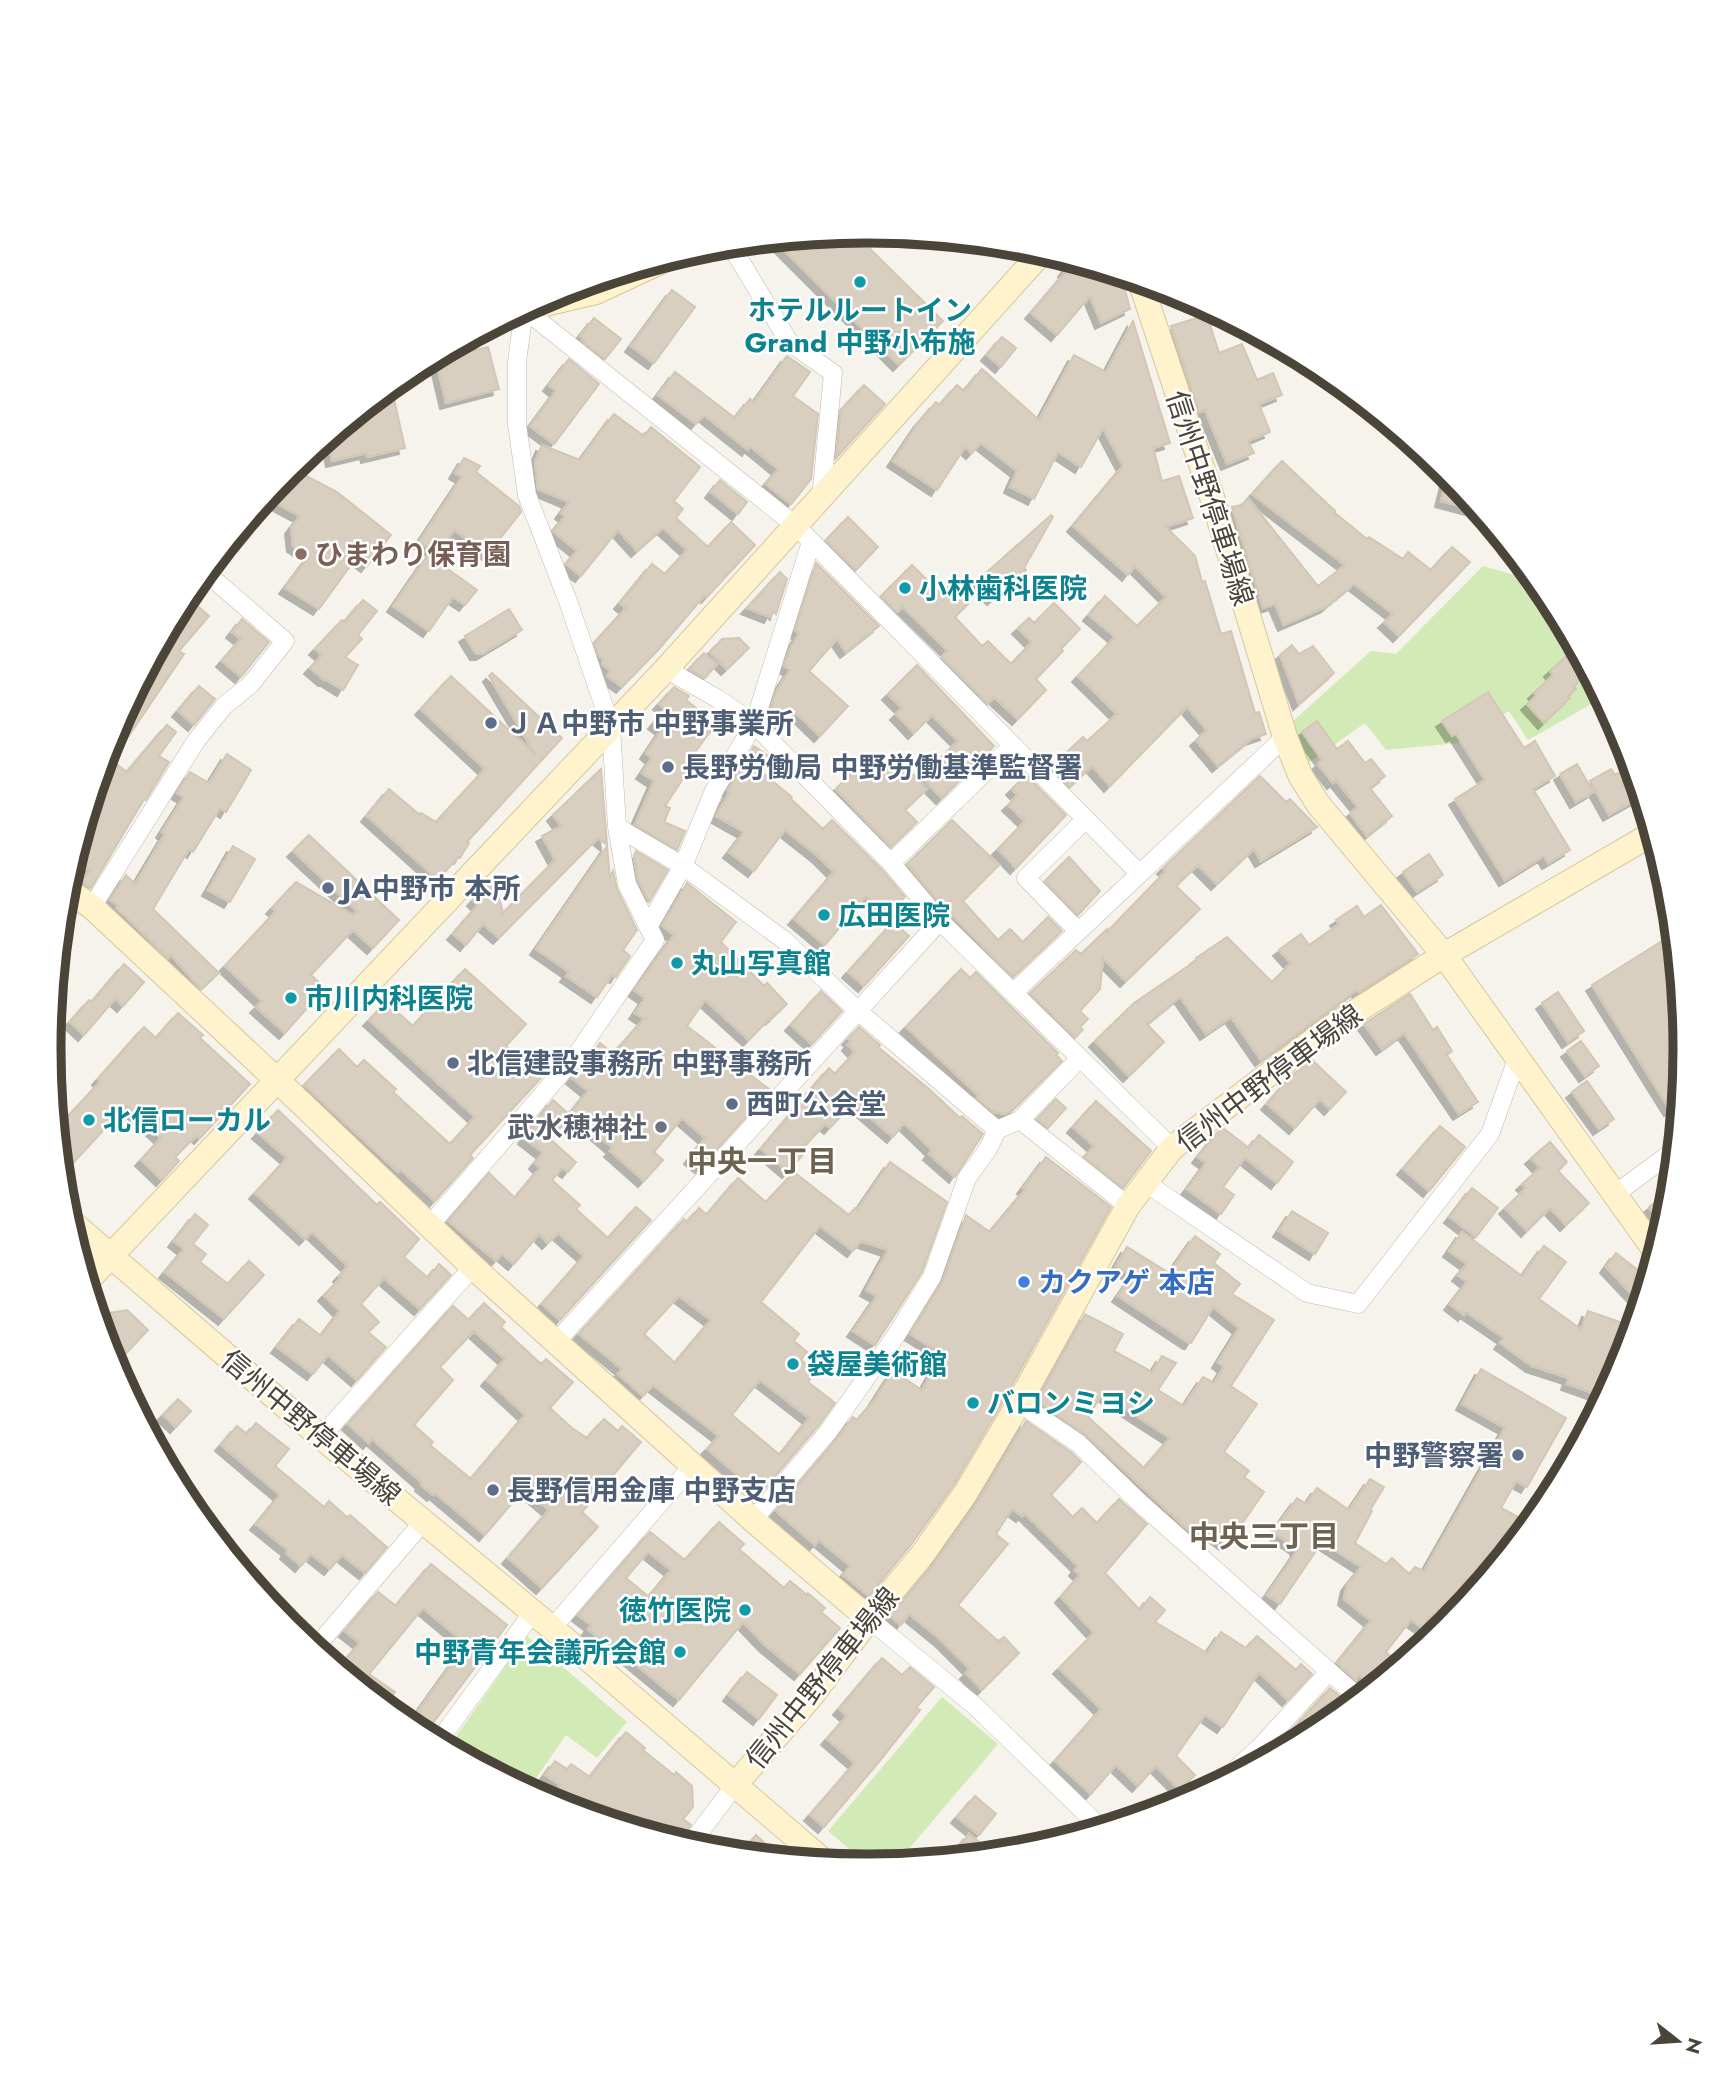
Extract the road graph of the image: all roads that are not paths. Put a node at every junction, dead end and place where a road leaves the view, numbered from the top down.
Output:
1 (736, 254) edge
2 (1035, 260) edge
3 (611, 285) edge
4 (1144, 293) edge
5 (584, 295) edge
6 (532, 316) edge
7 (522, 321) edge
8 (821, 498) junction
9 (803, 534) junction
10 (213, 579) edge
11 (666, 669) junction
12 (754, 724) junction
13 (611, 727) junction
14 (1285, 737) junction
15 (1012, 746) junction
16 (1086, 819) junction
17 (617, 827) junction
18 (1645, 839) edge
19 (891, 863) junction
20 (683, 866) junction
21 (1139, 873) junction
22 (76, 896) edge
23 (92, 907) junction
24 (940, 920) junction
25 (648, 926) junction
26 (1077, 931) junction
27 (1444, 956) junction
28 (1014, 992) junction
29 (858, 1011) junction
30 (1080, 1058) junction
31 (1517, 1059) junction
32 (277, 1080) junction
33 (1020, 1120) junction
34 (997, 1130) junction
35 (1172, 1148) junction
36 (1665, 1157) edge
37 (1146, 1183) junction
38 (1615, 1194) junction
39 (1128, 1206) junction
40 (429, 1226) junction
41 (83, 1232) edge
42 (1649, 1242) edge
43 (110, 1256) junction
44 (473, 1268) junction
45 (94, 1273) edge
46 (555, 1343) junction
47 (1019, 1403) junction
48 (321, 1437) junction
49 (693, 1465) junction
50 (753, 1520) junction
51 (424, 1521) junction
52 (533, 1612) junction
53 (869, 1619) junction
54 (552, 1628) junction
55 (321, 1640) edge
56 (1329, 1672) junction
57 (1352, 1692) edge
58 (444, 1734) edge
59 (1249, 1757) edge
60 (735, 1785) junction
61 (1094, 1821) edge
62 (697, 1836) edge
63 (814, 1853) edge

1 - 8 street
2 - 8 street
3 - 5 street
4 - 14 street, 信州中野停車場線
6 - 9 street
7 - 13 street
8 - 9 street
9 - 11 street
9 - 12 street
9 - 15 street
10 - 23 street
11 - 12 street
11 - 13 street
12 - 19 street
12 - 20 street
13 - 17 street
13 - 32 street
14 - 21 street
14 - 27 street, 信州中野停車場線
15 - 16 street
15 - 19 street
16 - 21 street
16 - 26 street
17 - 20 street
17 - 25 street
18 - 27 street, 信州中野停車場線
19 - 24 street
20 - 25 street
20 - 29 street
21 - 26 street
22 - 23 street
23 - 32 street
24 - 28 street
24 - 29 street
25 - 40 street
26 - 28 street
27 - 31 street
27 - 35 street, 信州中野停車場線
28 - 30 street
29 - 34 street
29 - 46 street
30 - 33 street
30 - 35 street
31 - 37 street
31 - 38 street
32 - 40 street
32 - 43 street
33 - 34 street
33 - 39 street
34 - 50 street
35 - 37 street, 信州中野停車場線
36 - 38 street
37 - 39 street, 信州中野停車場線
38 - 42 street
39 - 47 street, 信州中野停車場線
40 - 44 street
41 - 43 street, 信州中野停車場線
43 - 45 street
43 - 48 street, 信州中野停車場線
44 - 46 street
44 - 48 street
46 - 49 street
47 - 53 street, 信州中野停車場線
47 - 56 street
48 - 51 street, 信州中野停車場線
49 - 50 street
49 - 54 street
50 - 53 street
51 - 52 street, 信州中野停車場線
51 - 55 street
52 - 54 street, 信州中野停車場線
52 - 58 street
53 - 60 street, 信州中野停車場線
53 - 61 street
54 - 60 street, 信州中野停車場線
56 - 57 street
56 - 59 street
60 - 62 street
60 - 63 street

